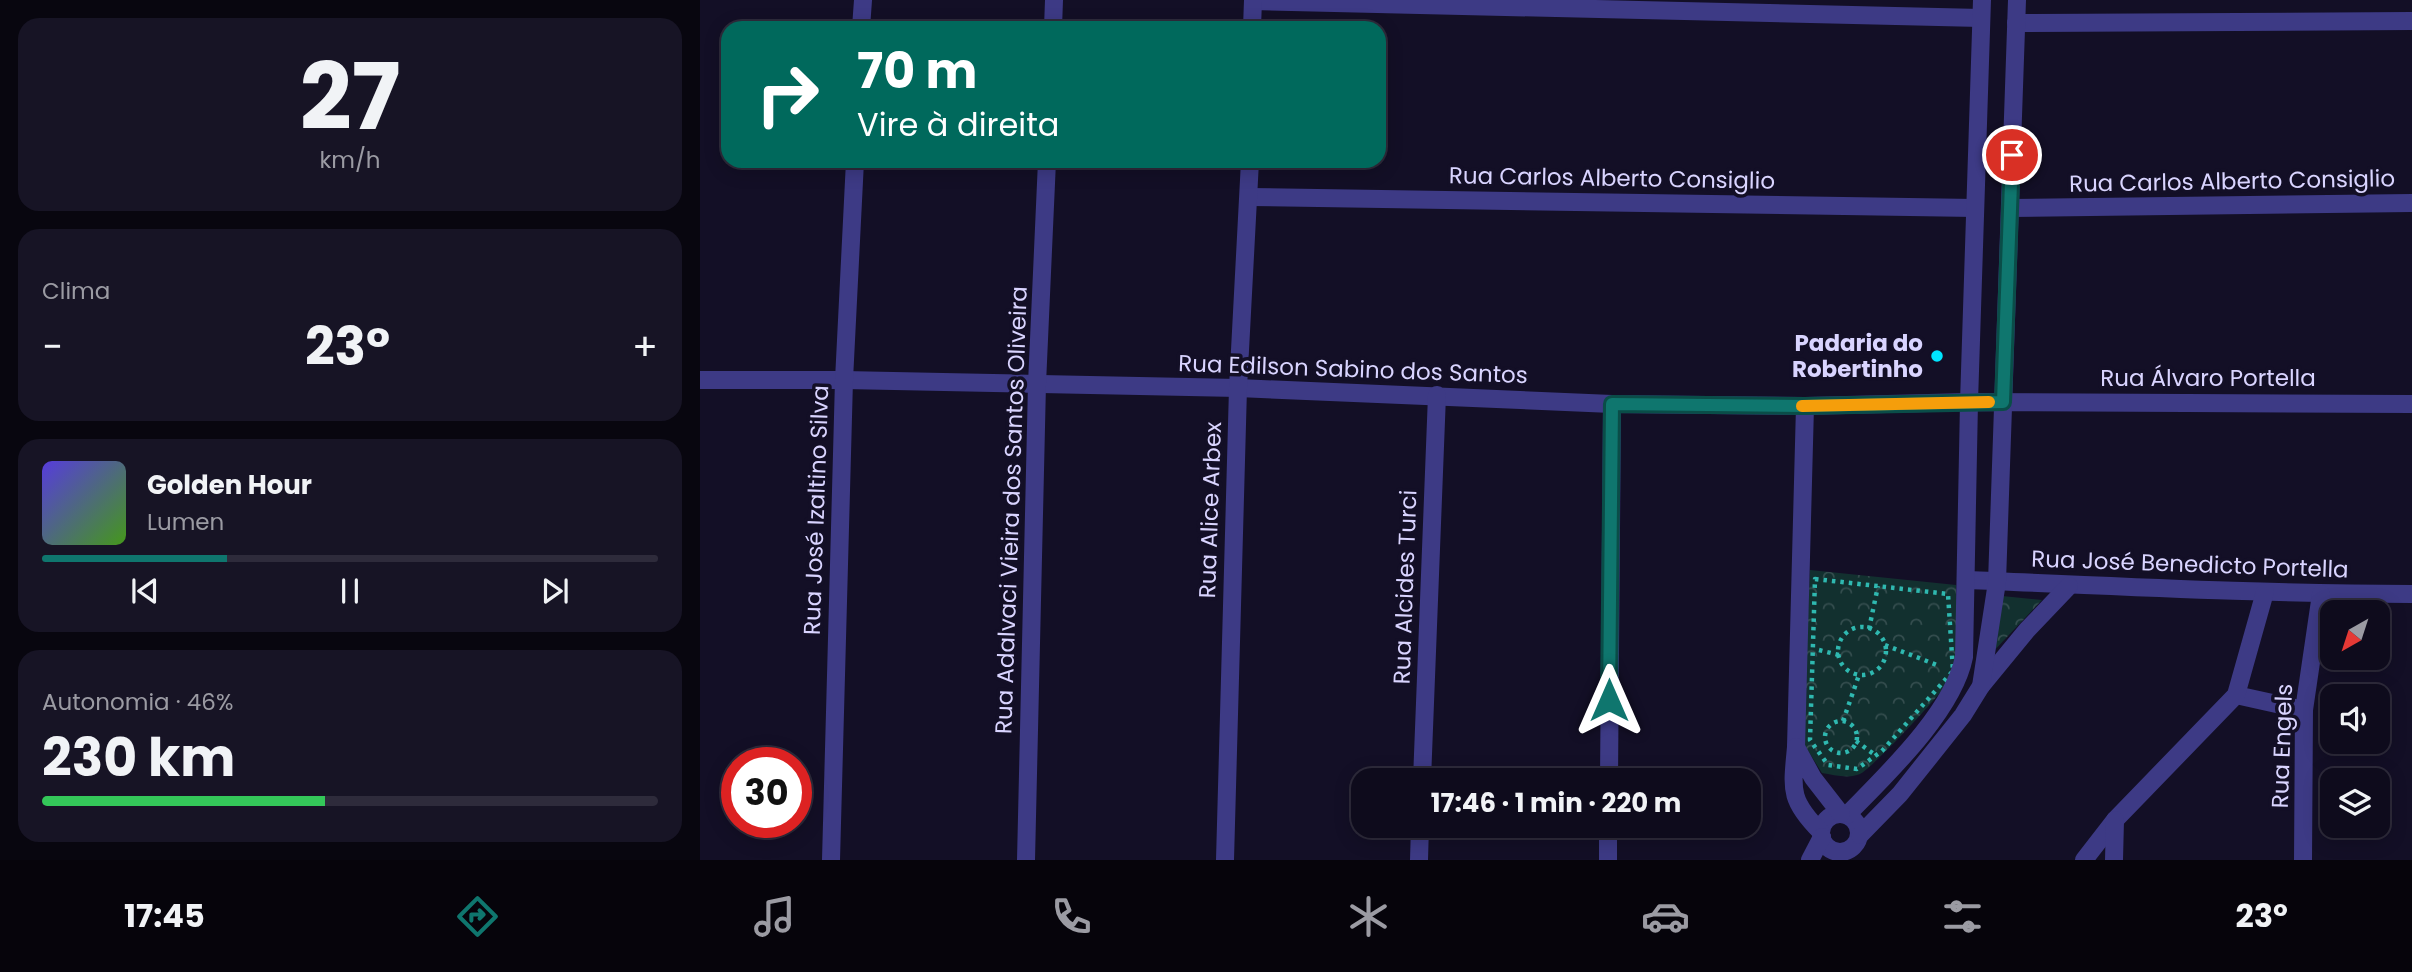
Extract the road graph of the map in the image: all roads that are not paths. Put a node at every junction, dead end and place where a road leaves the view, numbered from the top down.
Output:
1 (863, 0) edge
2 (1054, 0) edge
3 (1253, 0) edge
4 (1982, 0) edge
5 (2017, 0) edge
6 (1981, 18) junction
7 (862, 21) edge
8 (1053, 21) edge
9 (1252, 21) edge
10 (2412, 21) edge
11 (2017, 23) junction
12 (855, 168) edge
13 (1047, 168) edge
14 (1250, 168) edge
15 (1249, 197) junction
16 (2412, 203) edge
17 (1975, 208) junction
18 (2010, 208) junction
19 (700, 380) edge
20 (844, 380) junction
21 (1037, 384) junction
22 (1238, 388) junction
23 (1437, 395) junction
24 (1969, 402) junction
25 (2003, 402) junction
26 (1612, 404) junction
27 (2412, 404) edge
28 (1805, 406) junction
29 (1967, 580) junction
30 (1997, 582) junction
31 (2069, 586) junction
32 (2265, 592) junction
33 (2321, 594) junction
34 (2412, 594) edge
35 (1981, 686) junction
36 (2236, 695) junction
37 (2304, 710) junction
38 (1796, 747) junction
39 (1422, 768) edge
40 (1608, 768) edge
41 (1844, 814) junction
42 (2115, 820) junction
43 (1822, 835) junction
44 (1860, 835) junction
45 (1420, 838) edge
46 (1608, 838) edge
47 (1838, 856) edge
48 (831, 860) edge
49 (1026, 860) edge
50 (1225, 860) edge
51 (1419, 860) edge
52 (1608, 860) edge
53 (1810, 860) edge
54 (2084, 860) edge
55 (2114, 860) edge
56 (2303, 860) edge

1 - 7 street
2 - 8 street
3 - 6 street
3 - 9 street
4 - 6 street
5 - 11 street
6 - 17 street
10 - 11 street
11 - 18 street
12 - 20 street, Rua José Izaltino Silva
13 - 21 street, Rua Adalvaci Vieira dos Santos Oliveira
14 - 15 street, Rua Alice Arbex
15 - 17 street, Rua Carlos Alberto Consiglio
15 - 22 street, Rua Alice Arbex
16 - 18 street, Rua Carlos Alberto Consiglio
17 - 24 street
18 - 25 street
19 - 20 street, Rua Edilson Sabino dos Santos
20 - 21 street, Rua Edilson Sabino dos Santos
20 - 48 street, Rua José Izaltino Silva
21 - 22 street, Rua Edilson Sabino dos Santos
21 - 49 street, Rua Adalvaci Vieira dos Santos Oliveira
22 - 23 street, Rua Edilson Sabino dos Santos
22 - 50 street, Rua Alice Arbex
23 - 26 street, Rua Edilson Sabino dos Santos
23 - 39 street, Rua Alcides Turci
24 - 25 street, Rua Edilson Sabino dos Santos
24 - 28 street, Rua Edilson Sabino dos Santos
24 - 29 street
25 - 27 street, Rua Álvaro Portella
25 - 30 street
26 - 28 street, Rua Edilson Sabino dos Santos
26 - 40 street
28 - 38 street
29 - 30 street, Rua José Benedicto Portella
29 - 41 street
30 - 31 street, Rua José Benedicto Portella
30 - 35 street
31 - 32 street, Rua José Benedicto Portella
31 - 35 street
32 - 33 street, Rua José Benedicto Portella
32 - 36 street
33 - 34 street, Rua José Benedicto Portella
33 - 37 street, Rua Engels
35 - 44 street
36 - 37 street
36 - 42 street
37 - 56 street, Rua Engels
38 - 41 street
38 - 43 street
41 - 43 street
41 - 44 street
42 - 54 street
42 - 55 street
43 - 47 street
43 - 53 street
44 - 47 street
45 - 51 street
46 - 52 street

